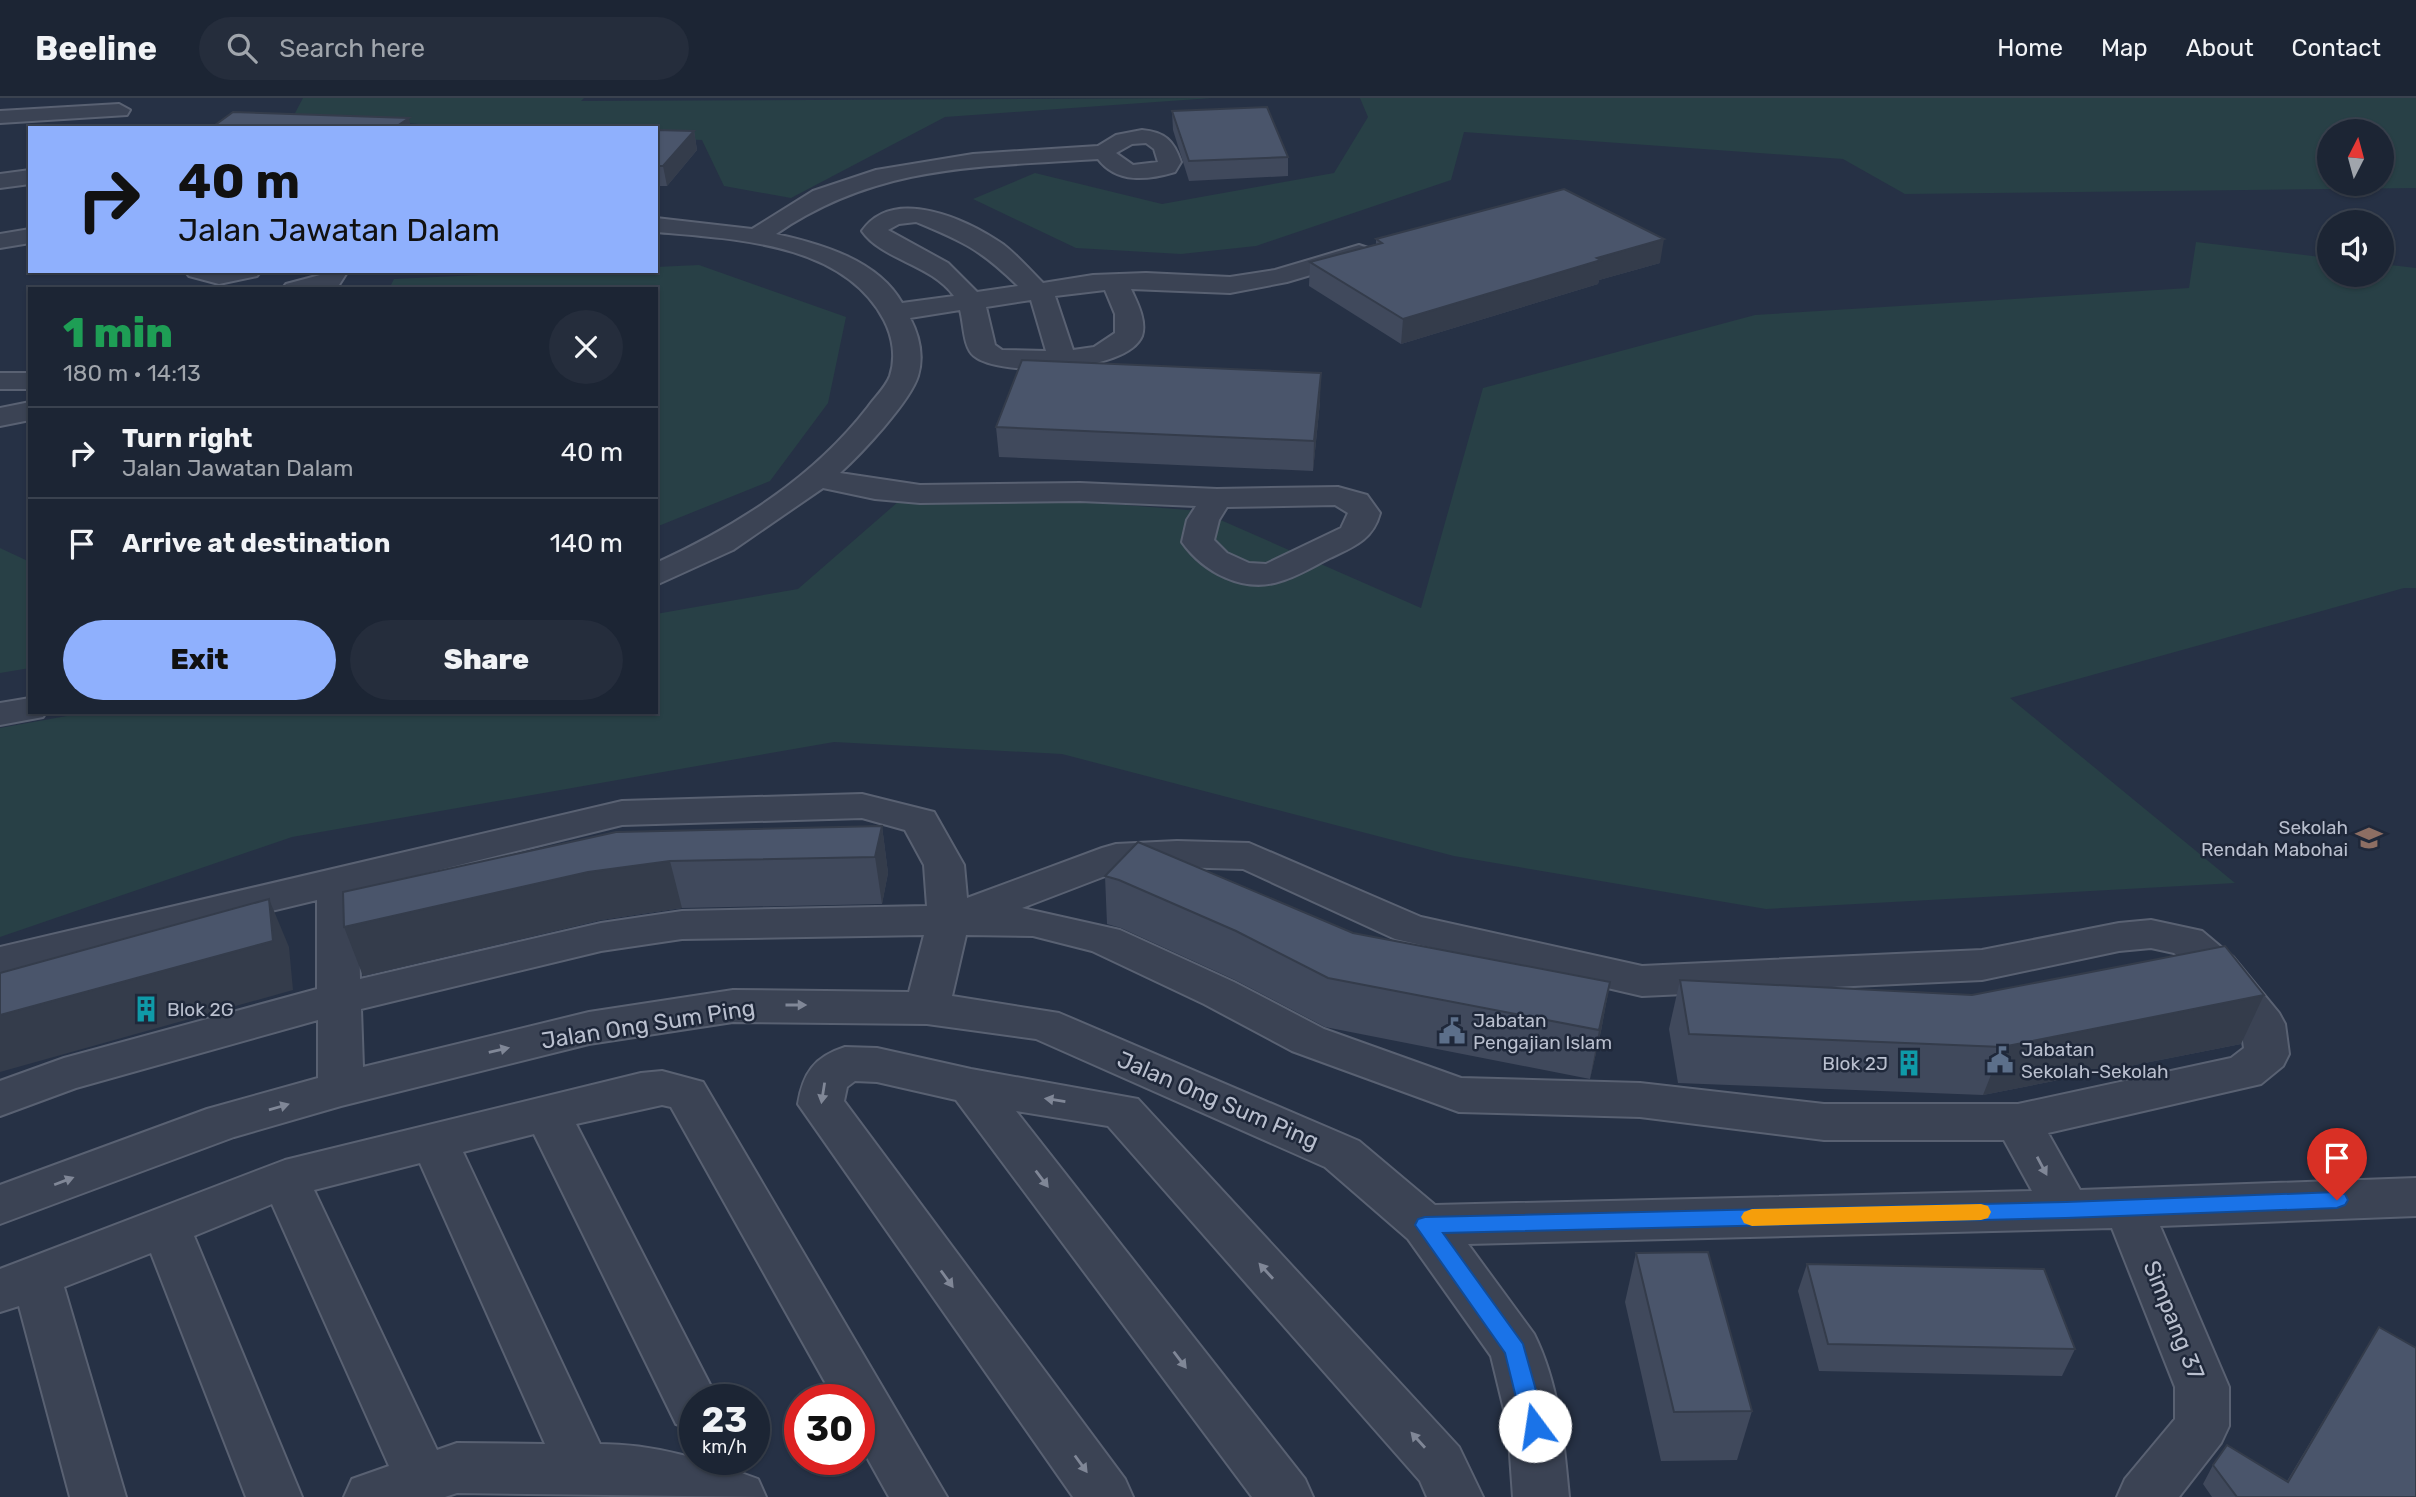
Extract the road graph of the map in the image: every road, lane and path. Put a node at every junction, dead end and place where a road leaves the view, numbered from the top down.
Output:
1 (17, 98) edge
2 (0, 102) edge
3 (119, 110) dead end
4 (0, 117) edge
5 (0, 136) edge
6 (28, 136) edge
7 (1104, 152) dead end
8 (28, 177) edge
9 (0, 181) edge
10 (658, 225) edge
11 (0, 230) edge
12 (28, 230) edge
13 (28, 236) edge
14 (757, 236) junction
15 (0, 241) edge
16 (1384, 246) edge
17 (239, 273) edge
18 (331, 273) edge
19 (212, 279) edge
20 (1114, 282) junction
21 (303, 287) edge
22 (1037, 291) junction
23 (970, 302) junction
24 (897, 312) junction
25 (1062, 360) junction
26 (0, 381) edge
27 (28, 381) edge
28 (28, 411) edge
29 (0, 417) edge
30 (817, 478) junction
31 (1217, 498) junction
32 (658, 574) edge
33 (28, 709) edge
34 (0, 714) edge
35 (337, 881) junction
36 (949, 920) junction
37 (0, 962) edge
38 (339, 999) junction
39 (927, 1008) junction
40 (971, 1086) junction
41 (341, 1089) junction
42 (1133, 1089) junction
43 (0, 1099) edge
44 (547, 1113) junction
45 (2018, 1122) junction
46 (434, 1141) junction
47 (285, 1179) junction
48 (2416, 1197) edge
49 (0, 1205) edge
50 (2128, 1208) junction
51 (2066, 1210) junction
52 (1425, 1225) junction
53 (165, 1226) junction
54 (18, 1284) edge
55 (683, 1384) edge
56 (584, 1469) junction
57 (728, 1475) edge
58 (423, 1480) junction
59 (97, 1497) edge
60 (274, 1497) edge
61 (372, 1497) edge
62 (739, 1497) edge
63 (919, 1497) edge
64 (1105, 1497) edge
65 (1285, 1497) edge
66 (1454, 1497) edge
67 (1541, 1497) edge
68 (2144, 1497) edge

1 - 2 street
3 - 4 street
5 - 6 street
7 - 14 street
8 - 9 street
10 - 14 street
11 - 12 street
13 - 15 street
14 - 24 street
16 - 20 street
17 - 19 street
18 - 21 street
20 - 22 street
20 - 25 street
22 - 23 street
22 - 23 street
22 - 25 street
23 - 24 street
23 - 25 street
24 - 30 street
26 - 27 street
28 - 29 street
30 - 31 street
30 - 32 street
31 - 31 street
33 - 34 street
35 - 36 street
35 - 37 street
35 - 38 street
36 - 38 street
36 - 39 street
36 - 45 street
36 - 45 street
38 - 41 street
38 - 43 street
41 -> 39 street, Jalan Ong Sum Ping
39 - 42 street, Jalan Ong Sum Ping
42 -> 40 street
40 -> 64 street
40 -> 65 street
49 -> 41 street, Jalan Ong Sum Ping
42 - 52 street, Jalan Ong Sum Ping
66 -> 42 street
44 - 46 street
44 - 55 street
44 - 63 street
45 -> 51 street
46 - 47 street
46 - 56 street
47 - 53 street
47 - 58 street
48 - 50 street
50 - 51 street
50 - 68 street, Simpang 37
51 - 52 street
52 - 67 street, Jalan Ong Sum Ping
53 - 54 street
53 - 60 street
54 - 59 street
56 - 58 street
56 - 62 street
57 - 62 street
58 - 61 street

